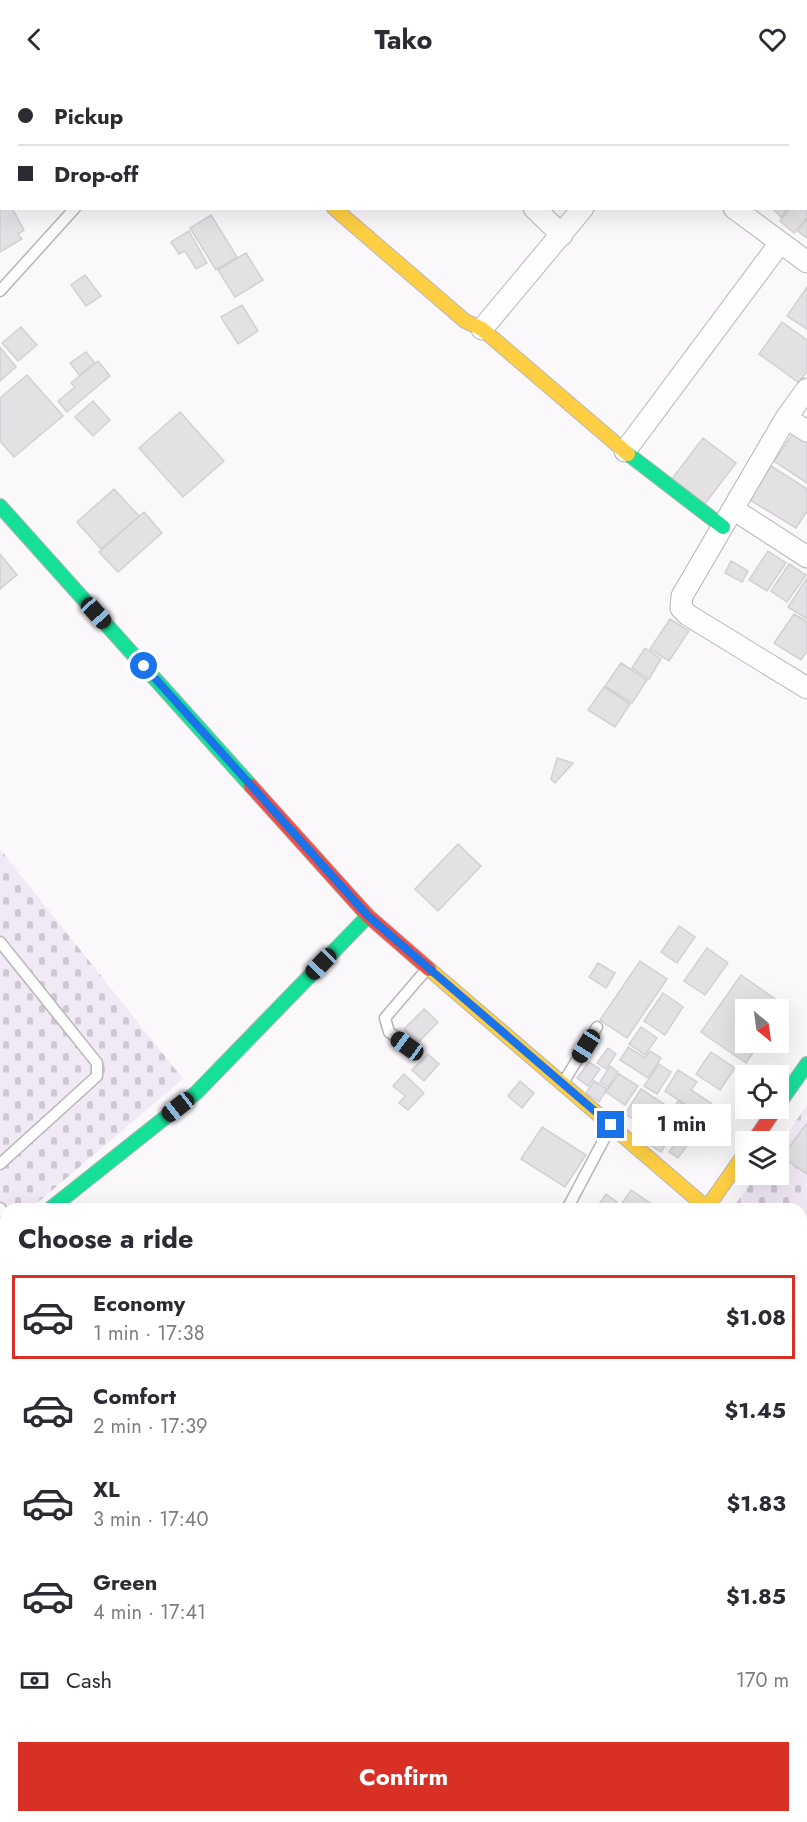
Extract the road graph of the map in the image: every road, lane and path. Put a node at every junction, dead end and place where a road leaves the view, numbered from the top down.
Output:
1 (73, 210) edge
2 (336, 210) edge
3 (536, 210) edge
4 (581, 210) edge
5 (737, 210) edge
6 (561, 235) junction
7 (780, 243) junction
8 (807, 262) edge
9 (0, 291) edge
10 (482, 329) junction
11 (807, 389) edge
12 (786, 418) junction
13 (807, 431) edge
14 (625, 452) junction
15 (0, 506) edge
16 (728, 518) junction
17 (807, 557) edge
18 (807, 688) edge
19 (368, 916) junction
20 (0, 942) edge
21 (428, 967) junction
22 (597, 1027) dead end
23 (411, 1048) dead end
24 (807, 1064) edge
25 (562, 1084) junction
26 (801, 1086) edge
27 (789, 1096) edge
28 (611, 1125) junction
29 (0, 1164) edge
30 (735, 1168) edge
31 (58, 1203) edge
32 (570, 1203) edge
33 (700, 1203) edge
34 (711, 1203) edge

1 - 9 lane
2 - 10 street
3 - 6 street
4 - 6 street
5 - 7 street
6 - 10 street
7 - 8 street
7 - 14 street
10 - 14 street
11 - 12 street
12 - 13 street
12 - 16 street
14 - 16 street
15 - 19 street
16 - 17 street
16 - 18 street
19 - 21 street
19 - 31 street
20 - 29 lane
21 - 23 lane
21 - 25 street
22 - 25 lane
24 - 26 street
25 - 28 street
26 - 27 street
28 - 32 lane
28 - 33 street
30 - 34 street

